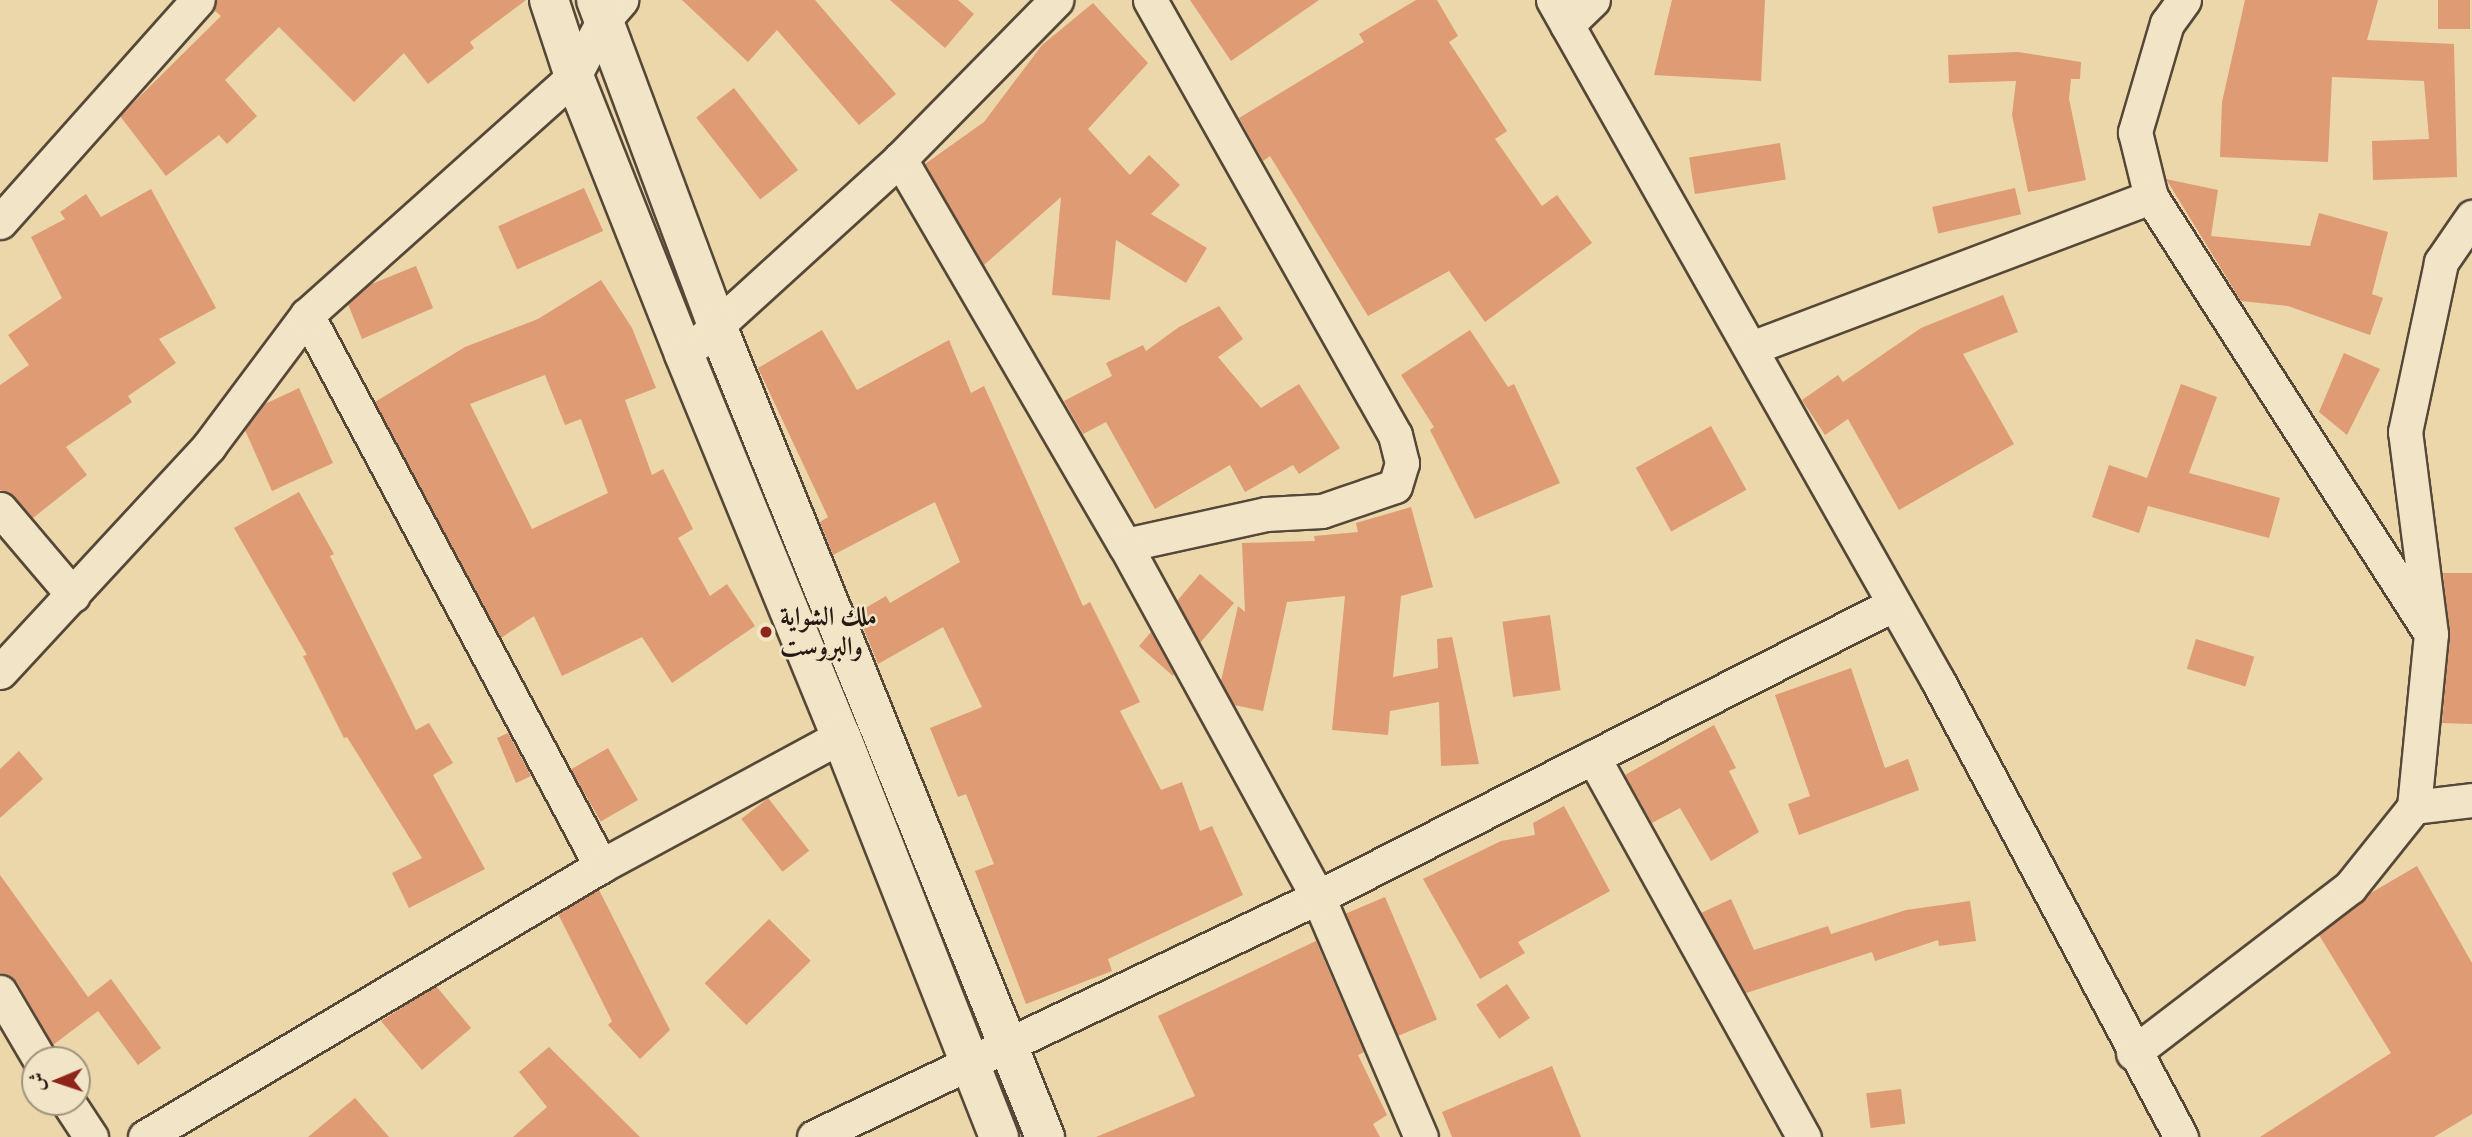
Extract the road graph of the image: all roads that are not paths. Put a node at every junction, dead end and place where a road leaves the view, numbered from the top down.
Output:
1 (198, 0) edge
2 (549, 0) edge
3 (1056, 0) edge
4 (1150, 0) edge
5 (1593, 0) edge
6 (2184, 0) edge
7 (607, 7) edge
8 (1560, 12) edge
9 (574, 76) junction
10 (900, 159) junction
11 (2151, 197) junction
12 (2472, 217) edge
13 (0, 222) edge
14 (307, 314) junction
15 (717, 326) junction
16 (1751, 348) junction
17 (684, 354) junction
18 (0, 509) edge
19 (1125, 545) junction
20 (73, 594) junction
21 (1895, 604) junction
22 (2431, 634) junction
23 (0, 672) edge
24 (841, 736) junction
25 (1594, 757) junction
26 (2472, 800) edge
27 (2414, 807) junction
28 (601, 866) junction
29 (1318, 897) junction
30 (0, 992) edge
31 (1009, 1042) junction
32 (21, 1046) edge
33 (2133, 1053) junction
34 (969, 1062) junction
35 (77, 1116) edge
36 (91, 1137) edge
37 (145, 1137) edge
38 (814, 1137) edge
39 (999, 1137) edge
40 (1045, 1137) edge
41 (1421, 1137) edge
42 (1804, 1137) edge
43 (2182, 1137) edge

1 - 13 street
2 - 9 street
3 - 10 street
4 - 19 street
5 - 8 street
6 - 11 street
7 - 9 street
7 - 15 street
8 - 16 street
9 - 14 street
9 - 17 street
10 - 15 street
10 - 19 street
11 - 16 street
11 - 22 street
12 - 22 street
14 - 20 street
14 - 28 street
15 - 17 street
15 - 31 street
16 - 21 street
17 - 24 street
18 - 20 street
19 - 29 street
20 - 23 street
21 - 25 street
21 - 33 street
22 - 27 street
24 - 28 street
24 - 34 street
25 - 29 street
25 - 42 street
26 - 27 street
27 - 33 street
28 - 37 street
29 - 31 street
29 - 41 street
30 - 32 street
31 - 34 street
31 - 40 street
33 - 43 street
34 - 38 street
34 - 39 street
35 - 36 street

